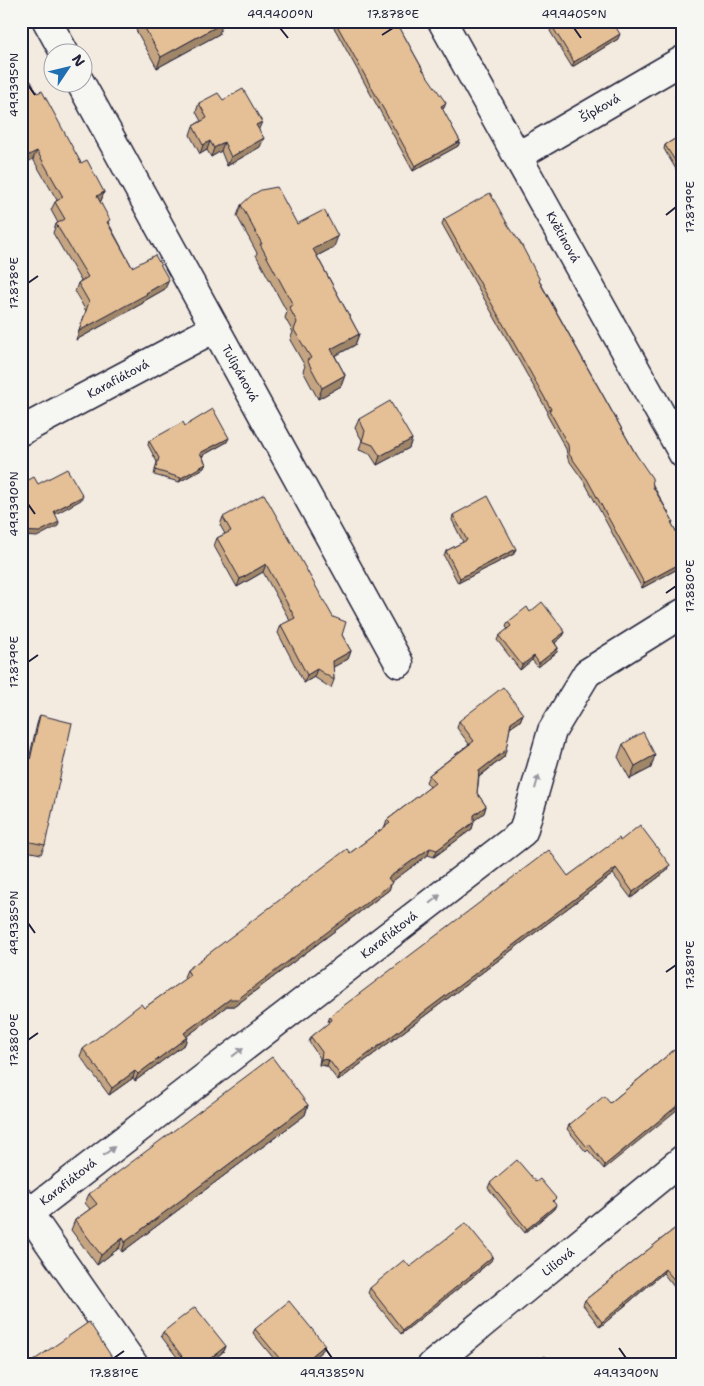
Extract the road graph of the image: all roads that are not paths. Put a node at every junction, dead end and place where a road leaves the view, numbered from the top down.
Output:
1 (47, 21) edge
2 (442, 21) edge
3 (59, 42) edge
4 (683, 60) edge
5 (85, 92) edge
6 (518, 156) junction
7 (215, 328) junction
8 (21, 431) edge
9 (683, 454) edge
10 (683, 613) edge
11 (399, 663) dead end
12 (683, 1160) edge
13 (25, 1207) edge
14 (134, 1365) edge
15 (432, 1365) edge

1 - 3 street
2 - 6 street, Květinová
4 - 6 street, Šípková
5 - 7 street, Tulipánová
6 - 9 street, Květinová
7 - 8 street, Karafiátová
7 - 11 street, Tulipánová
13 -> 10 street, Karafiátová
12 - 15 street, Liliová
13 - 14 street, Karafiátová

